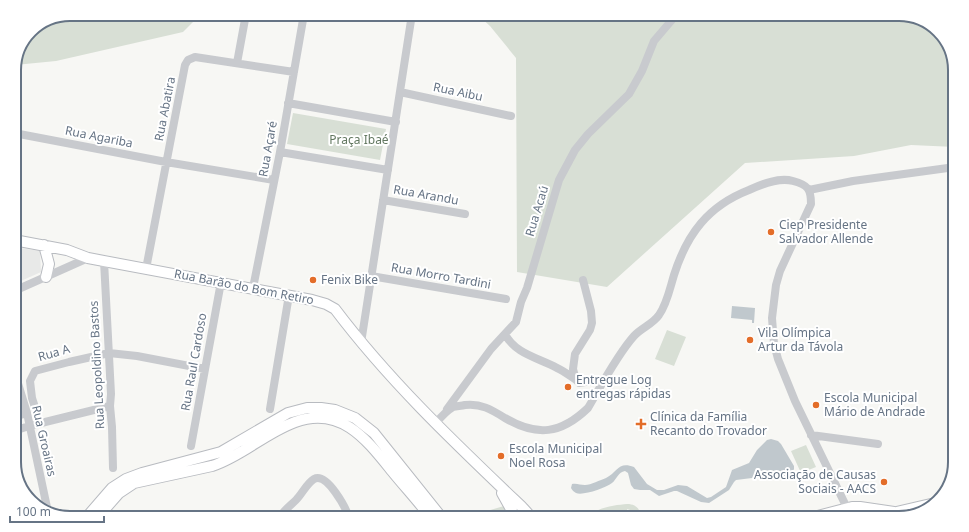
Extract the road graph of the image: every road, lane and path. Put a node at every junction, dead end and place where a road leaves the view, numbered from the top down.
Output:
1 (245, 21) edge
2 (303, 21) edge
3 (411, 21) edge
4 (671, 21) edge
5 (237, 63) junction
6 (294, 72) junction
7 (400, 92) junction
8 (288, 103) junction
9 (511, 116) dead end
10 (396, 122) junction
11 (21, 134) edge
12 (280, 152) junction
13 (166, 162) junction
14 (948, 168) edge
15 (388, 170) junction
16 (274, 180) junction
17 (809, 190) junction
18 (382, 200) junction
19 (465, 214) dead end
20 (21, 241) edge
21 (44, 245) junction
22 (88, 258) junction
23 (104, 261) junction
24 (146, 269) junction
25 (371, 276) junction
26 (46, 277) junction
27 (583, 280) dead end
28 (221, 282) junction
29 (21, 288) edge
30 (253, 288) junction
31 (289, 295) junction
32 (506, 299) dead end
33 (505, 334) junction
34 (361, 344) junction
35 (109, 352) junction
36 (205, 369) junction
37 (605, 379) junction
38 (576, 380) junction
39 (21, 399) edge
40 (110, 406) junction
41 (270, 409) dead end
42 (27, 413) junction
43 (21, 415) edge
44 (40, 423) junction
45 (435, 424) junction
46 (29, 426) junction
47 (21, 429) edge
48 (811, 435) junction
49 (878, 444) dead end
50 (191, 446) dead end
51 (113, 468) dead end
52 (496, 483) junction
53 (46, 505) edge
54 (920, 506) edge
55 (847, 508) junction
56 (92, 511) edge
57 (103, 511) edge
58 (284, 511) edge
59 (346, 511) edge
60 (425, 511) edge
61 (436, 511) edge
62 (511, 511) edge
63 (525, 511) edge
64 (534, 511) edge
65 (836, 511) edge
66 (887, 511) edge
67 (899, 511) edge

1 - 5 street
2 - 6 street, Rua Açaré
3 - 7 street
4 - 33 street, Rua Acaú
5 - 6 street, Rua Abatira
5 - 13 street, Rua Abatira
6 - 8 street, Rua Açaré
7 - 9 street, Rua Aibu
7 - 10 street
8 - 10 street
8 - 12 street, Rua Açaré
10 - 15 street
11 - 13 street, Rua Agariba
12 - 15 street
12 - 16 street, Rua Açaré
13 - 16 street, Rua Agariba
13 - 24 street, Rua Abatira
14 - 17 street
15 - 18 street
16 - 30 street, Rua Açaré
17 - 37 street
17 - 48 street
18 - 19 street, Rua Arandu
18 - 25 street
20 - 21 main road, Rua Barão do Bom Retiro
21 - 22 main road, Rua Barão do Bom Retiro
21 - 26 main road
22 - 23 main road, Rua Barão do Bom Retiro
22 - 26 street
23 - 24 main road, Rua Barão do Bom Retiro
23 - 35 street, Rua Leopoldino Bastos
24 - 28 main road, Rua Barão do Bom Retiro
25 - 32 street, Rua Morro Tardini
25 - 34 street
26 - 29 street
27 - 38 street
28 - 30 main road, Rua Barão do Bom Retiro
28 - 36 street, Rua Raul Cardoso
30 - 31 main road, Rua Barão do Bom Retiro
31 - 34 main road, Rua Barão do Bom Retiro
31 - 41 street
33 - 38 street
33 - 45 street, Rua Acaú
34 - 45 main road, Rua Barão do Bom Retiro
35 - 36 street
35 - 40 street, Rua Leopoldino Bastos
35 - 44 street, Rua A
36 - 50 street, Rua Raul Cardoso
37 - 38 street
37 - 45 street
39 - 42 street, Rua Groairas
40 - 44 street
40 - 51 street, Rua Leopoldino Bastos
42 - 43 street
42 - 46 street, Rua Groairas
44 - 46 street
45 - 52 main road, Rua Barão do Bom Retiro
46 - 47 street
46 - 53 street, Rua Groairas
48 - 49 street
48 - 55 street
52 - 62 main road
52 - 63 main road, Rua Barão do Bom Retiro
52 - 64 main road, Rua Barão do Bom Retiro
54 - 67 main road
55 - 65 main road
55 - 66 main road
56 - 61 main road
57 - 60 main road
58 - 59 street

